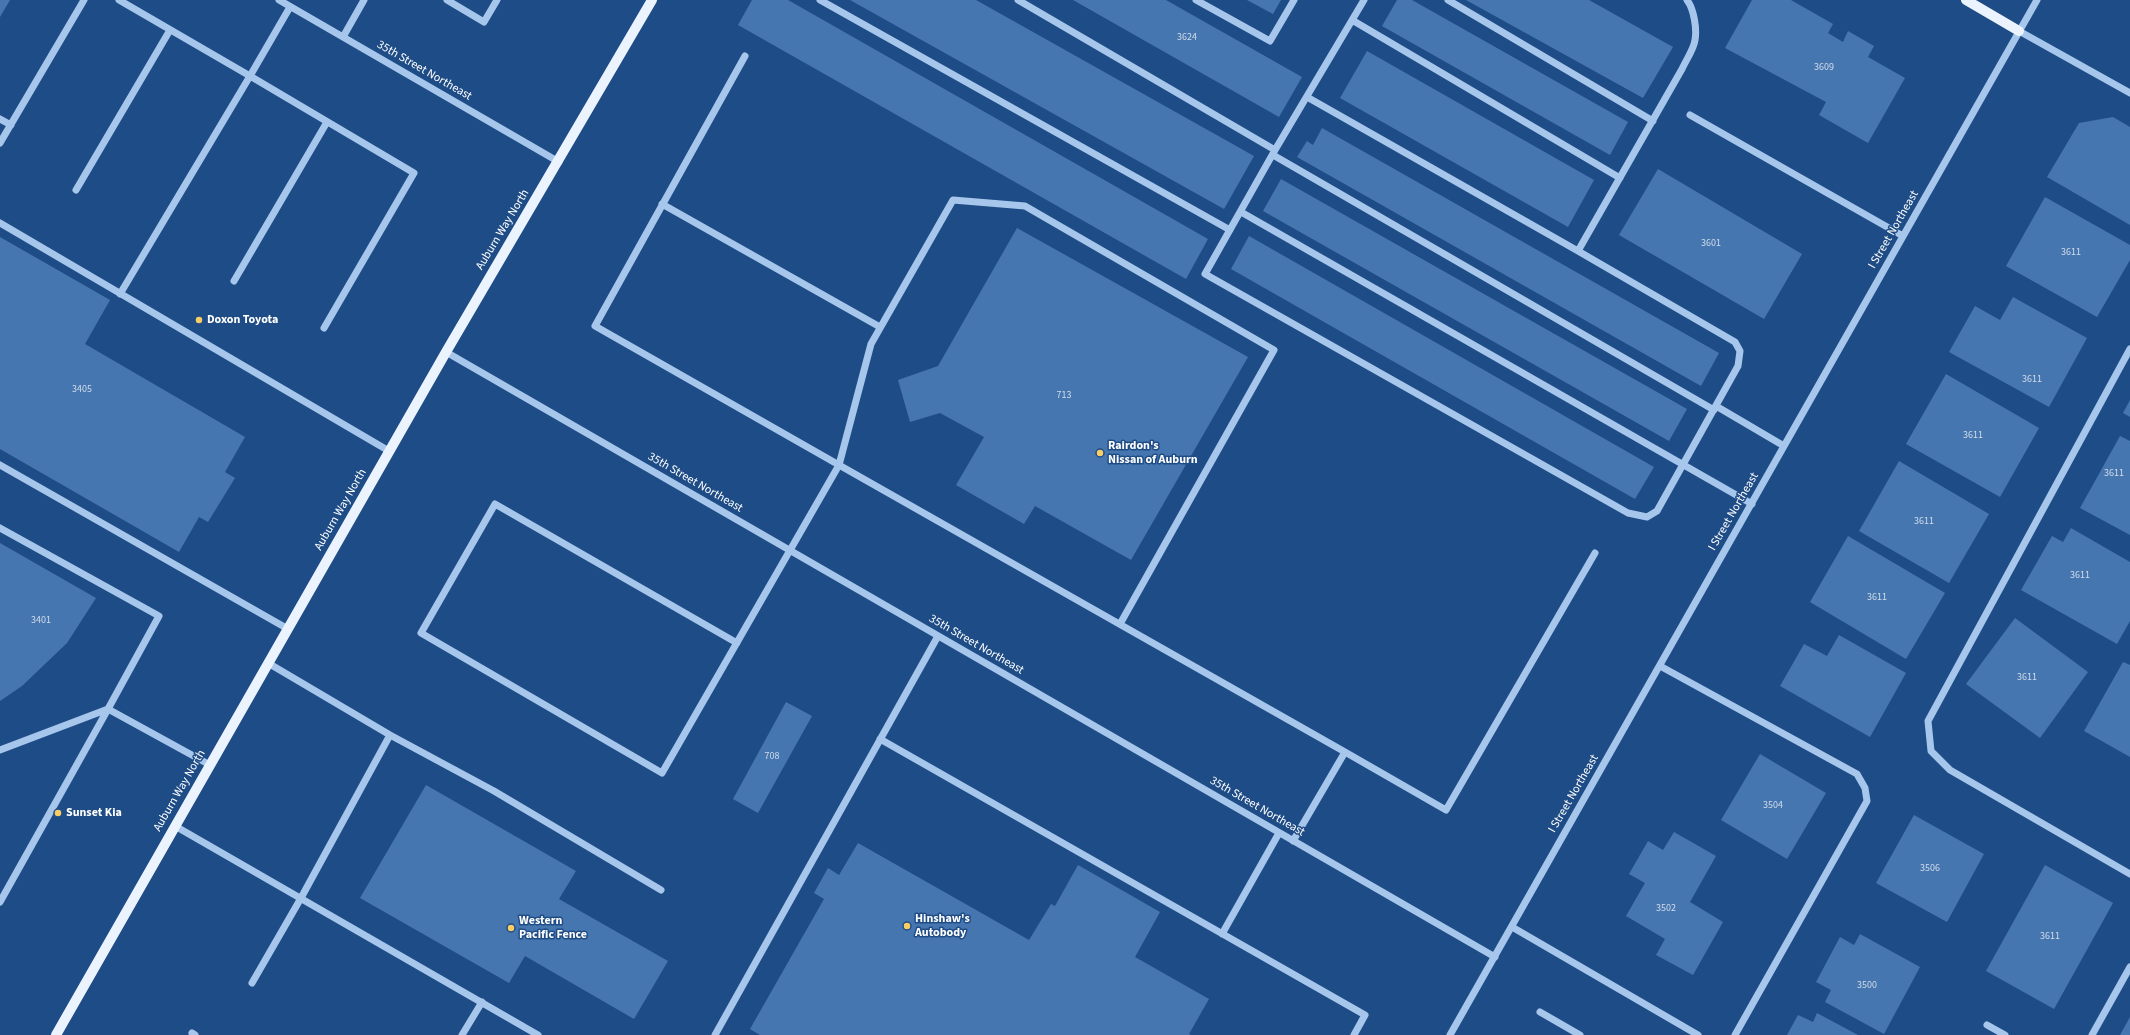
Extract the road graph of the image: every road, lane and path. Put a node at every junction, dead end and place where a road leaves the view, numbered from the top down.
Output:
1 (84, 0) edge
2 (119, 0) edge
3 (279, 0) edge
4 (364, 0) edge
5 (447, 0) edge
6 (497, 0) edge
7 (652, 0) edge
8 (820, 0) edge
9 (1018, 0) edge
10 (1196, 0) edge
11 (1294, 0) edge
12 (1364, 0) edge
13 (1448, 0) edge
14 (1687, 0) edge
15 (1966, 0) edge
16 (2037, 0) edge
17 (290, 6) junction
18 (1352, 20) junction
19 (170, 30) junction
20 (2019, 31) junction
21 (343, 37) junction
22 (745, 56) dead end
23 (250, 76) junction
24 (2130, 94) edge
25 (1307, 97) junction
26 (1690, 115) dead end
27 (0, 119) edge
28 (1653, 121) junction
29 (327, 122) junction
30 (11, 125) junction
31 (0, 143) edge
32 (1274, 152) junction
33 (559, 162) junction
34 (1620, 178) junction
35 (76, 190) dead end
36 (662, 204) junction
37 (1241, 212) junction
38 (0, 223) edge
39 (1230, 230) junction
40 (1903, 236) junction
41 (1578, 251) junction
42 (234, 281) dead end
43 (120, 294) junction
44 (880, 327) junction
45 (324, 328) dead end
46 (2130, 349) edge
47 (446, 352) junction
48 (1715, 408) junction
49 (1784, 446) junction
50 (389, 451) junction
51 (1683, 464) junction
52 (0, 465) edge
53 (839, 465) junction
54 (1752, 504) junction
55 (0, 528) edge
56 (790, 551) junction
57 (1595, 553) dead end
58 (1120, 624) junction
59 (288, 629) junction
60 (938, 636) junction
61 (737, 643) junction
62 (268, 663) junction
63 (1660, 666) junction
64 (108, 709) junction
65 (390, 735) junction
66 (880, 739) junction
67 (0, 750) edge
68 (1345, 752) junction
69 (210, 765) junction
70 (175, 826) junction
71 (1279, 833) junction
72 (1293, 841) junction
73 (2130, 874) edge
74 (661, 890) dead end
75 (301, 898) junction
76 (0, 902) edge
77 (1512, 927) junction
78 (1222, 934) junction
79 (1495, 957) junction
80 (2130, 967) edge
81 (252, 983) dead end
82 (482, 1002) junction
83 (1540, 1012) dead end
84 (1987, 1025) dead end
85 (56, 1035) edge
86 (462, 1035) edge
87 (538, 1035) edge
88 (715, 1035) edge
89 (1354, 1035) edge
90 (1450, 1035) edge
91 (1580, 1035) edge
92 (1698, 1035) edge
93 (1735, 1035) edge
94 (2005, 1035) edge
95 (2092, 1035) edge

1 - 30 street
2 - 19 street
3 - 17 street, 35th Street Northeast
4 - 21 street
5 - 6 street
7 - 33 main road, Auburn Way North
8 - 39 street
9 - 32 street
10 - 11 street
12 - 18 street
13 - 28 street
14 - 28 street
15 - 20 main road
16 - 20 street, I Street Northeast
17 - 21 street, 35th Street Northeast
17 - 23 street
18 - 25 street
18 - 34 street
19 - 23 street
19 - 35 street
20 - 24 street
20 - 40 street, I Street Northeast
21 - 33 street, 35th Street Northeast
22 - 36 street
23 - 29 street
23 - 43 street
25 - 32 street
25 - 41 street
26 - 40 street
27 - 30 street
28 - 34 street
29 - 42 street
29 - 45 street
30 - 31 street
32 - 37 street
32 - 48 street
33 - 47 main road, Auburn Way North
34 - 41 street
36 - 44 street
36 - 53 street
37 - 39 street
37 - 51 street
38 - 43 street
39 - 51 street
40 - 49 street, I Street Northeast
41 - 48 street
43 - 50 street
44 - 53 street
44 - 58 street
46 - 73 street
47 - 50 main road, Auburn Way North
47 - 56 street, 35th Street Northeast
48 - 49 street
48 - 51 street
49 - 54 street, I Street Northeast
50 - 59 main road, Auburn Way North
51 - 54 street
52 - 59 street
53 - 56 street
53 - 58 street
54 - 63 street, I Street Northeast
55 - 64 street
56 - 60 street, 35th Street Northeast
56 - 61 street
57 - 68 street
58 - 68 street
59 - 62 main road, Auburn Way North
60 - 66 street
60 - 71 street, 35th Street Northeast
61 - 61 street
62 - 65 street
62 - 69 main road, Auburn Way North
63 - 77 street, I Street Northeast
63 - 93 street
64 - 67 street
64 - 69 street
64 - 76 street
65 - 74 street
65 - 75 street
66 - 78 street
66 - 88 street
68 - 72 street
69 - 70 main road, Auburn Way North
70 - 75 street
70 - 85 main road, Auburn Way North
71 - 72 street, 35th Street Northeast
71 - 78 street
72 - 79 street, 35th Street Northeast
75 - 81 street
75 - 82 street
77 - 79 street, I Street Northeast
77 - 92 street
78 - 89 street
79 - 90 street, I Street Northeast
80 - 95 street
82 - 86 street
82 - 87 street
83 - 91 street
84 - 94 street

